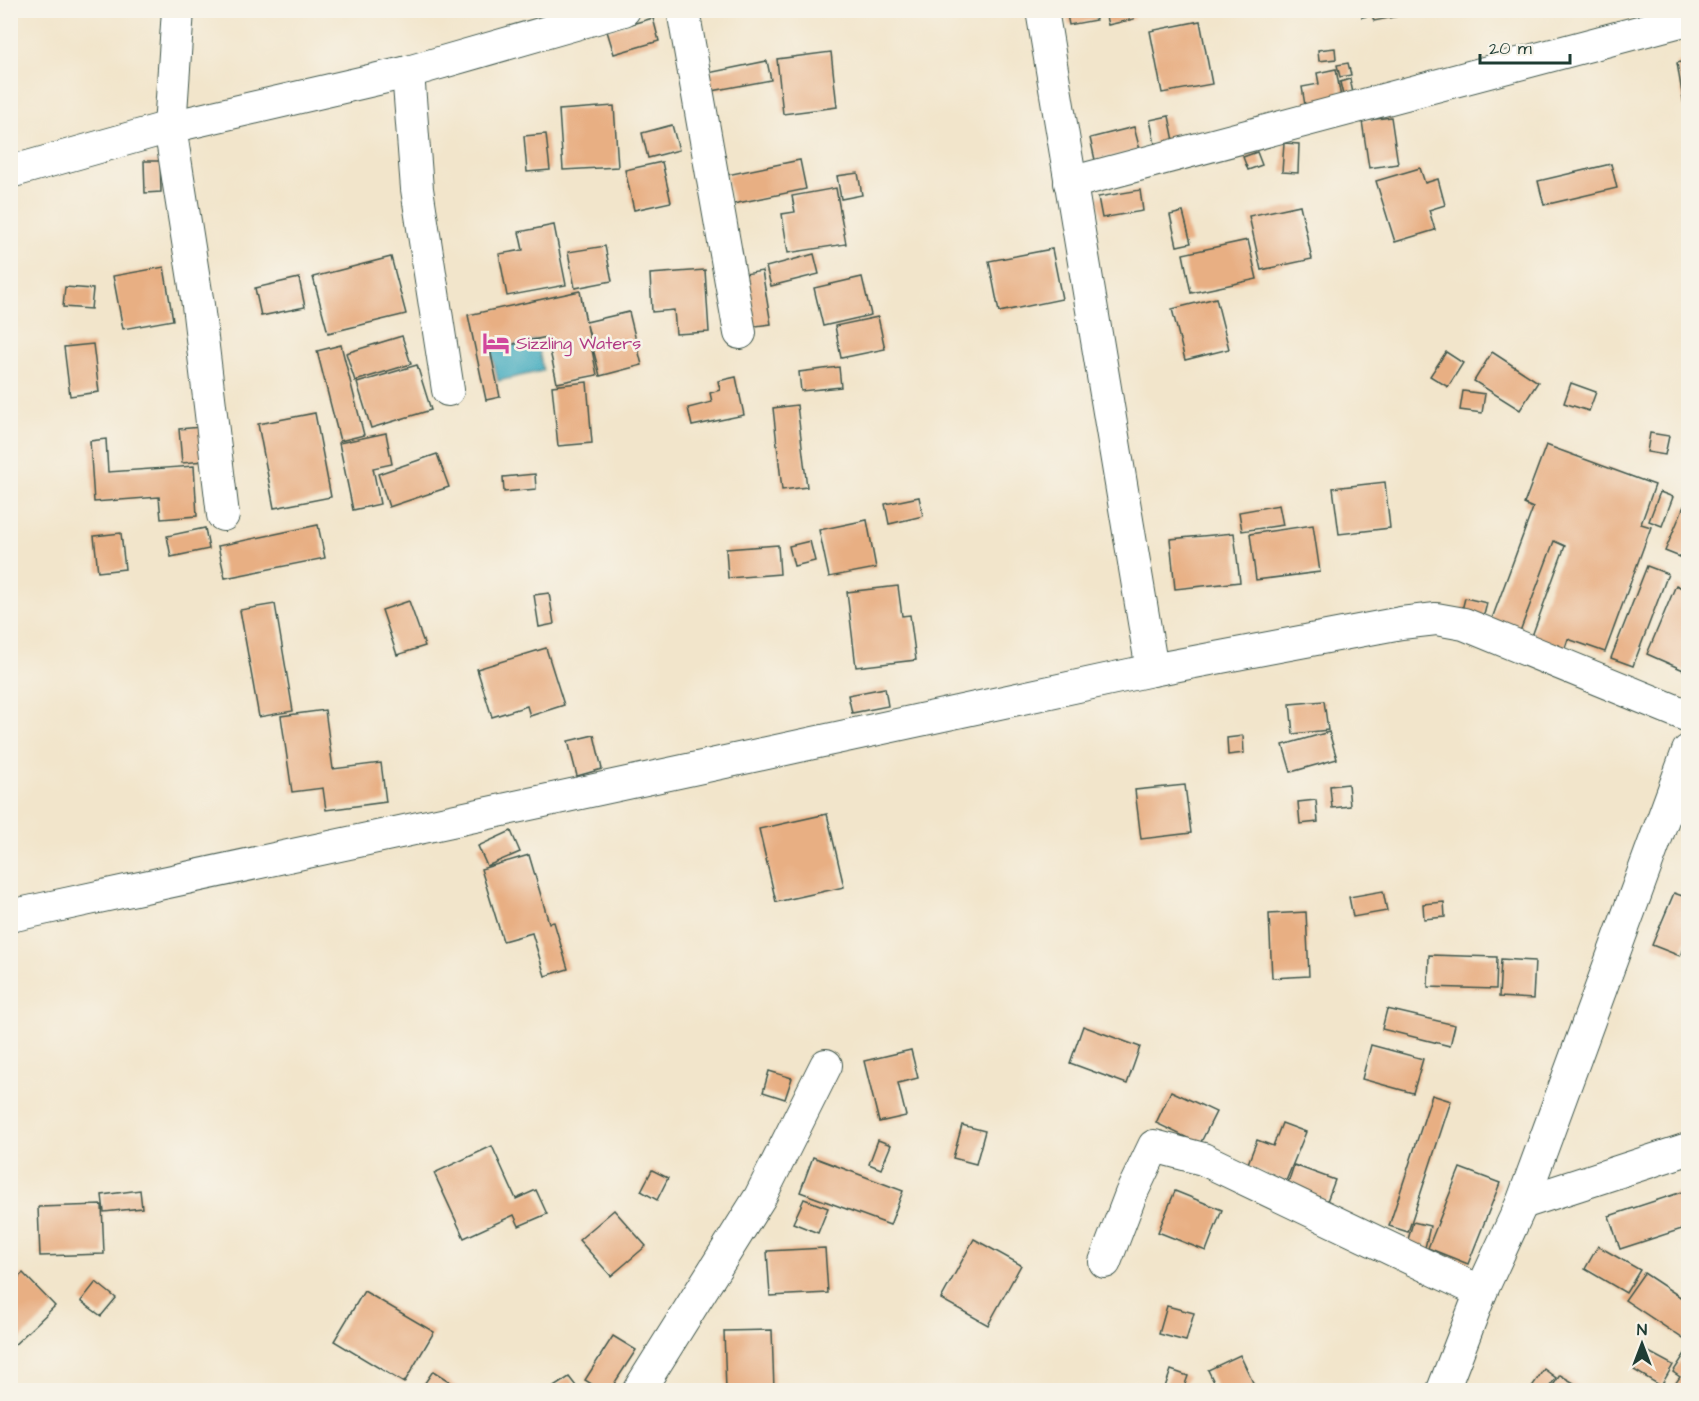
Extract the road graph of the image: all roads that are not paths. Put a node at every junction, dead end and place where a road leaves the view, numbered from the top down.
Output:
1 (178, 10) edge
2 (624, 10) edge
3 (683, 10) edge
4 (1042, 10) edge
5 (1689, 19) edge
6 (408, 72) junction
7 (170, 127) junction
8 (10, 172) edge
9 (1070, 183) junction
10 (740, 333) dead end
11 (448, 390) dead end
12 (223, 515) dead end
13 (1152, 670) junction
14 (1689, 716) edge
15 (1689, 751) edge
16 (10, 916) edge
17 (826, 1065) dead end
18 (1689, 1149) edge
19 (1522, 1203) junction
20 (1105, 1262) dead end
21 (1481, 1292) junction
22 (639, 1390) edge
23 (1443, 1390) edge

1 - 7 street
2 - 6 street
3 - 10 street
4 - 9 street
5 - 9 street
6 - 7 street
6 - 11 street
7 - 8 street
7 - 12 street
9 - 13 street
13 - 14 street
13 - 16 street
15 - 19 street
17 - 22 street
18 - 19 street
19 - 21 street
20 - 21 street
21 - 23 street

